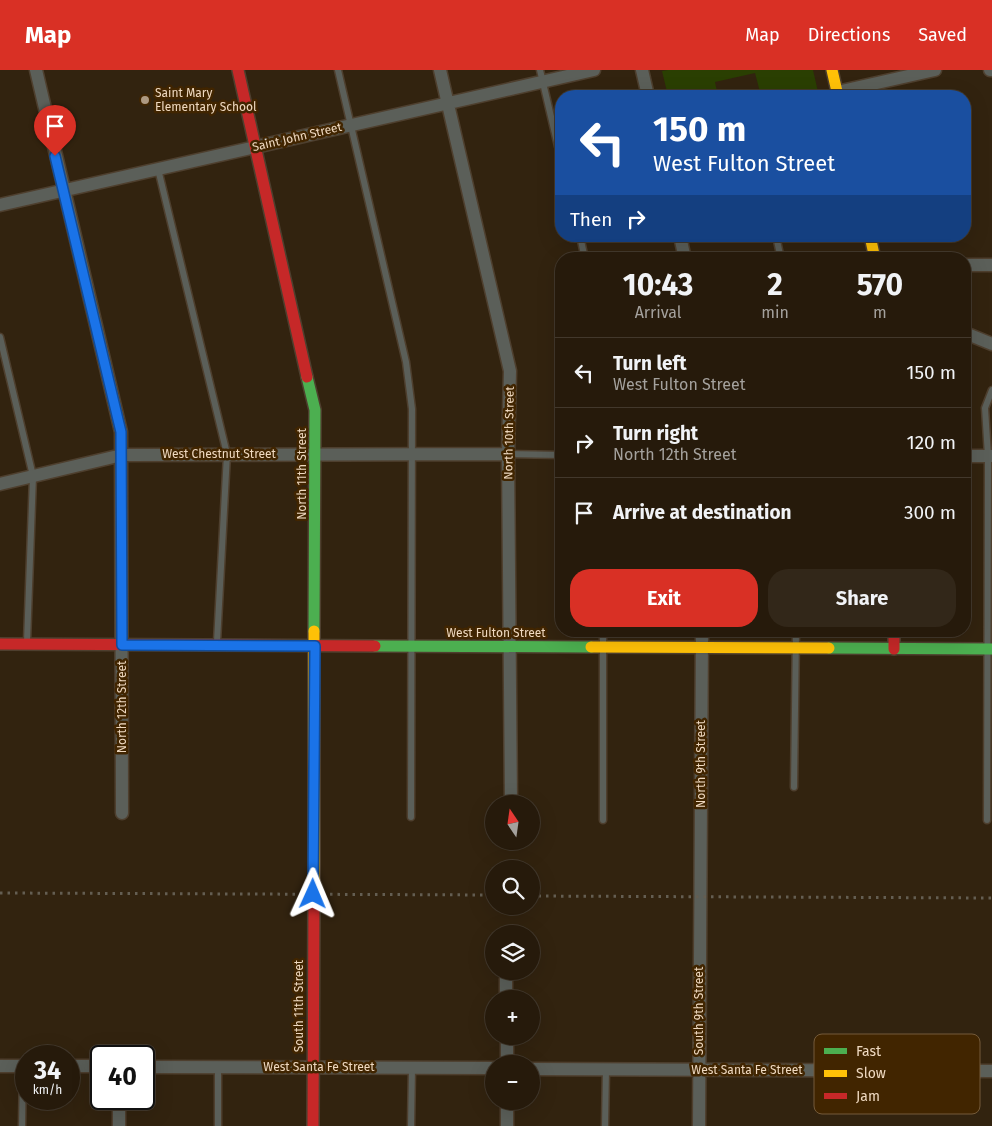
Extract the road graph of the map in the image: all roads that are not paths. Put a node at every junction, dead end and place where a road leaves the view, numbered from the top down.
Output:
1 (36, 70) edge
2 (238, 70) edge
3 (338, 70) edge
4 (440, 70) edge
5 (594, 70) edge
6 (642, 70) edge
7 (832, 70) edge
8 (935, 70) edge
9 (541, 76) edge
10 (647, 90) edge
11 (836, 90) edge
12 (853, 90) edge
13 (448, 103) junction
14 (351, 125) junction
15 (555, 133) edge
16 (256, 147) junction
17 (158, 169) junction
18 (63, 190) junction
19 (0, 205) edge
20 (971, 265) edge
21 (992, 265) edge
22 (971, 335) edge
23 (0, 337) edge
24 (992, 344) edge
25 (992, 390) edge
26 (316, 453) junction
27 (412, 453) junction
28 (227, 454) junction
29 (508, 454) junction
30 (122, 455) junction
31 (555, 455) edge
32 (971, 456) edge
33 (990, 456) edge
34 (34, 476) junction
35 (0, 484) edge
36 (603, 637) edge
37 (702, 637) edge
38 (796, 637) edge
39 (894, 637) edge
40 (0, 644) edge
41 (27, 644) junction
42 (122, 645) junction
43 (217, 645) junction
44 (315, 646) junction
45 (411, 647) junction
46 (509, 647) junction
47 (603, 647) junction
48 (702, 647) junction
49 (796, 648) junction
50 (894, 649) junction
51 (989, 650) edge
52 (794, 787) dead end
53 (511, 795) edge
54 (122, 813) dead end
55 (411, 817) dead end
56 (603, 820) dead end
57 (987, 820) dead end
58 (314, 886) joint
59 (700, 896) joint
60 (0, 1066) edge
61 (15, 1066) edge
62 (155, 1067) edge
63 (218, 1067) junction
64 (313, 1068) junction
65 (412, 1068) junction
66 (485, 1068) edge
67 (540, 1068) edge
68 (606, 1069) junction
69 (699, 1069) junction
70 (814, 1070) edge
71 (23, 1110) edge
72 (120, 1110) edge
73 (507, 1110) edge
74 (22, 1126) edge
75 (119, 1126) edge
76 (218, 1126) edge
77 (313, 1126) edge
78 (411, 1126) edge
79 (507, 1126) edge
80 (605, 1126) edge
81 (699, 1126) edge

1 - 18 street, North 12th Street
2 - 16 street, North 11th Street
3 - 14 lane
4 - 13 street, North 10th Street
5 - 9 street, Saint John Street
6 - 10 street
7 - 11 street
8 - 12 street
9 - 13 street, Saint John Street
9 - 15 lane
13 - 14 street, Saint John Street
13 - 29 street, North 10th Street
14 - 16 street, Saint John Street
14 - 27 lane
16 - 17 street, Saint John Street
16 - 26 street, North 11th Street
17 - 18 street, Saint John Street
17 - 28 lane
18 - 19 street, Saint John Street
18 - 30 street, North 12th Street
20 - 21 street
22 - 24 street
23 - 34 lane
25 - 33 lane
26 - 27 street, West Chestnut Street
26 - 28 street, West Chestnut Street
26 - 44 street, North 11th Street
27 - 29 street, West Chestnut Street
27 - 45 lane
28 - 30 street, West Chestnut Street
28 - 43 lane
29 - 31 lane, West Chestnut Street
29 - 46 street, North 10th Street
30 - 34 street, West Chestnut Street
30 - 42 street, North 12th Street
32 - 33 street
33 - 51 lane
34 - 35 street, West Chestnut Street
34 - 41 lane
36 - 47 lane
37 - 48 street, North 9th Street
38 - 49 lane
39 - 50 street
40 - 41 street, West Fulton Street
41 - 42 street, West Fulton Street
42 - 43 street, West Fulton Street
42 - 54 street, North 12th Street
43 - 44 street, West Fulton Street
44 - 45 street, West Fulton Street
44 - 58 street, North 11th Street
45 - 46 street, West Fulton Street
45 - 55 lane
46 - 47 street, West Fulton Street
46 - 53 street, North 10th Street
47 - 48 street, West Fulton Street
47 - 56 lane
48 - 49 street, West Fulton Street
48 - 59 street, North 9th Street
49 - 50 street, West Fulton Street
49 - 52 lane
50 - 51 street, West Fulton Street
51 - 57 lane
58 - 64 street, South 11th Street
59 - 69 street, South 9th Street
60 - 61 street
62 - 63 street, West Santa Fe Street
63 - 64 street, West Santa Fe Street
63 - 76 lane
64 - 65 street, West Santa Fe Street
64 - 77 street, South 11th Street
65 - 66 street, West Santa Fe Street
65 - 78 lane
67 - 68 street, West Santa Fe Street
68 - 69 street, West Santa Fe Street
68 - 80 lane
69 - 70 street, West Santa Fe Street
69 - 81 street, South 9th Street
71 - 74 lane
72 - 75 street
73 - 79 street

